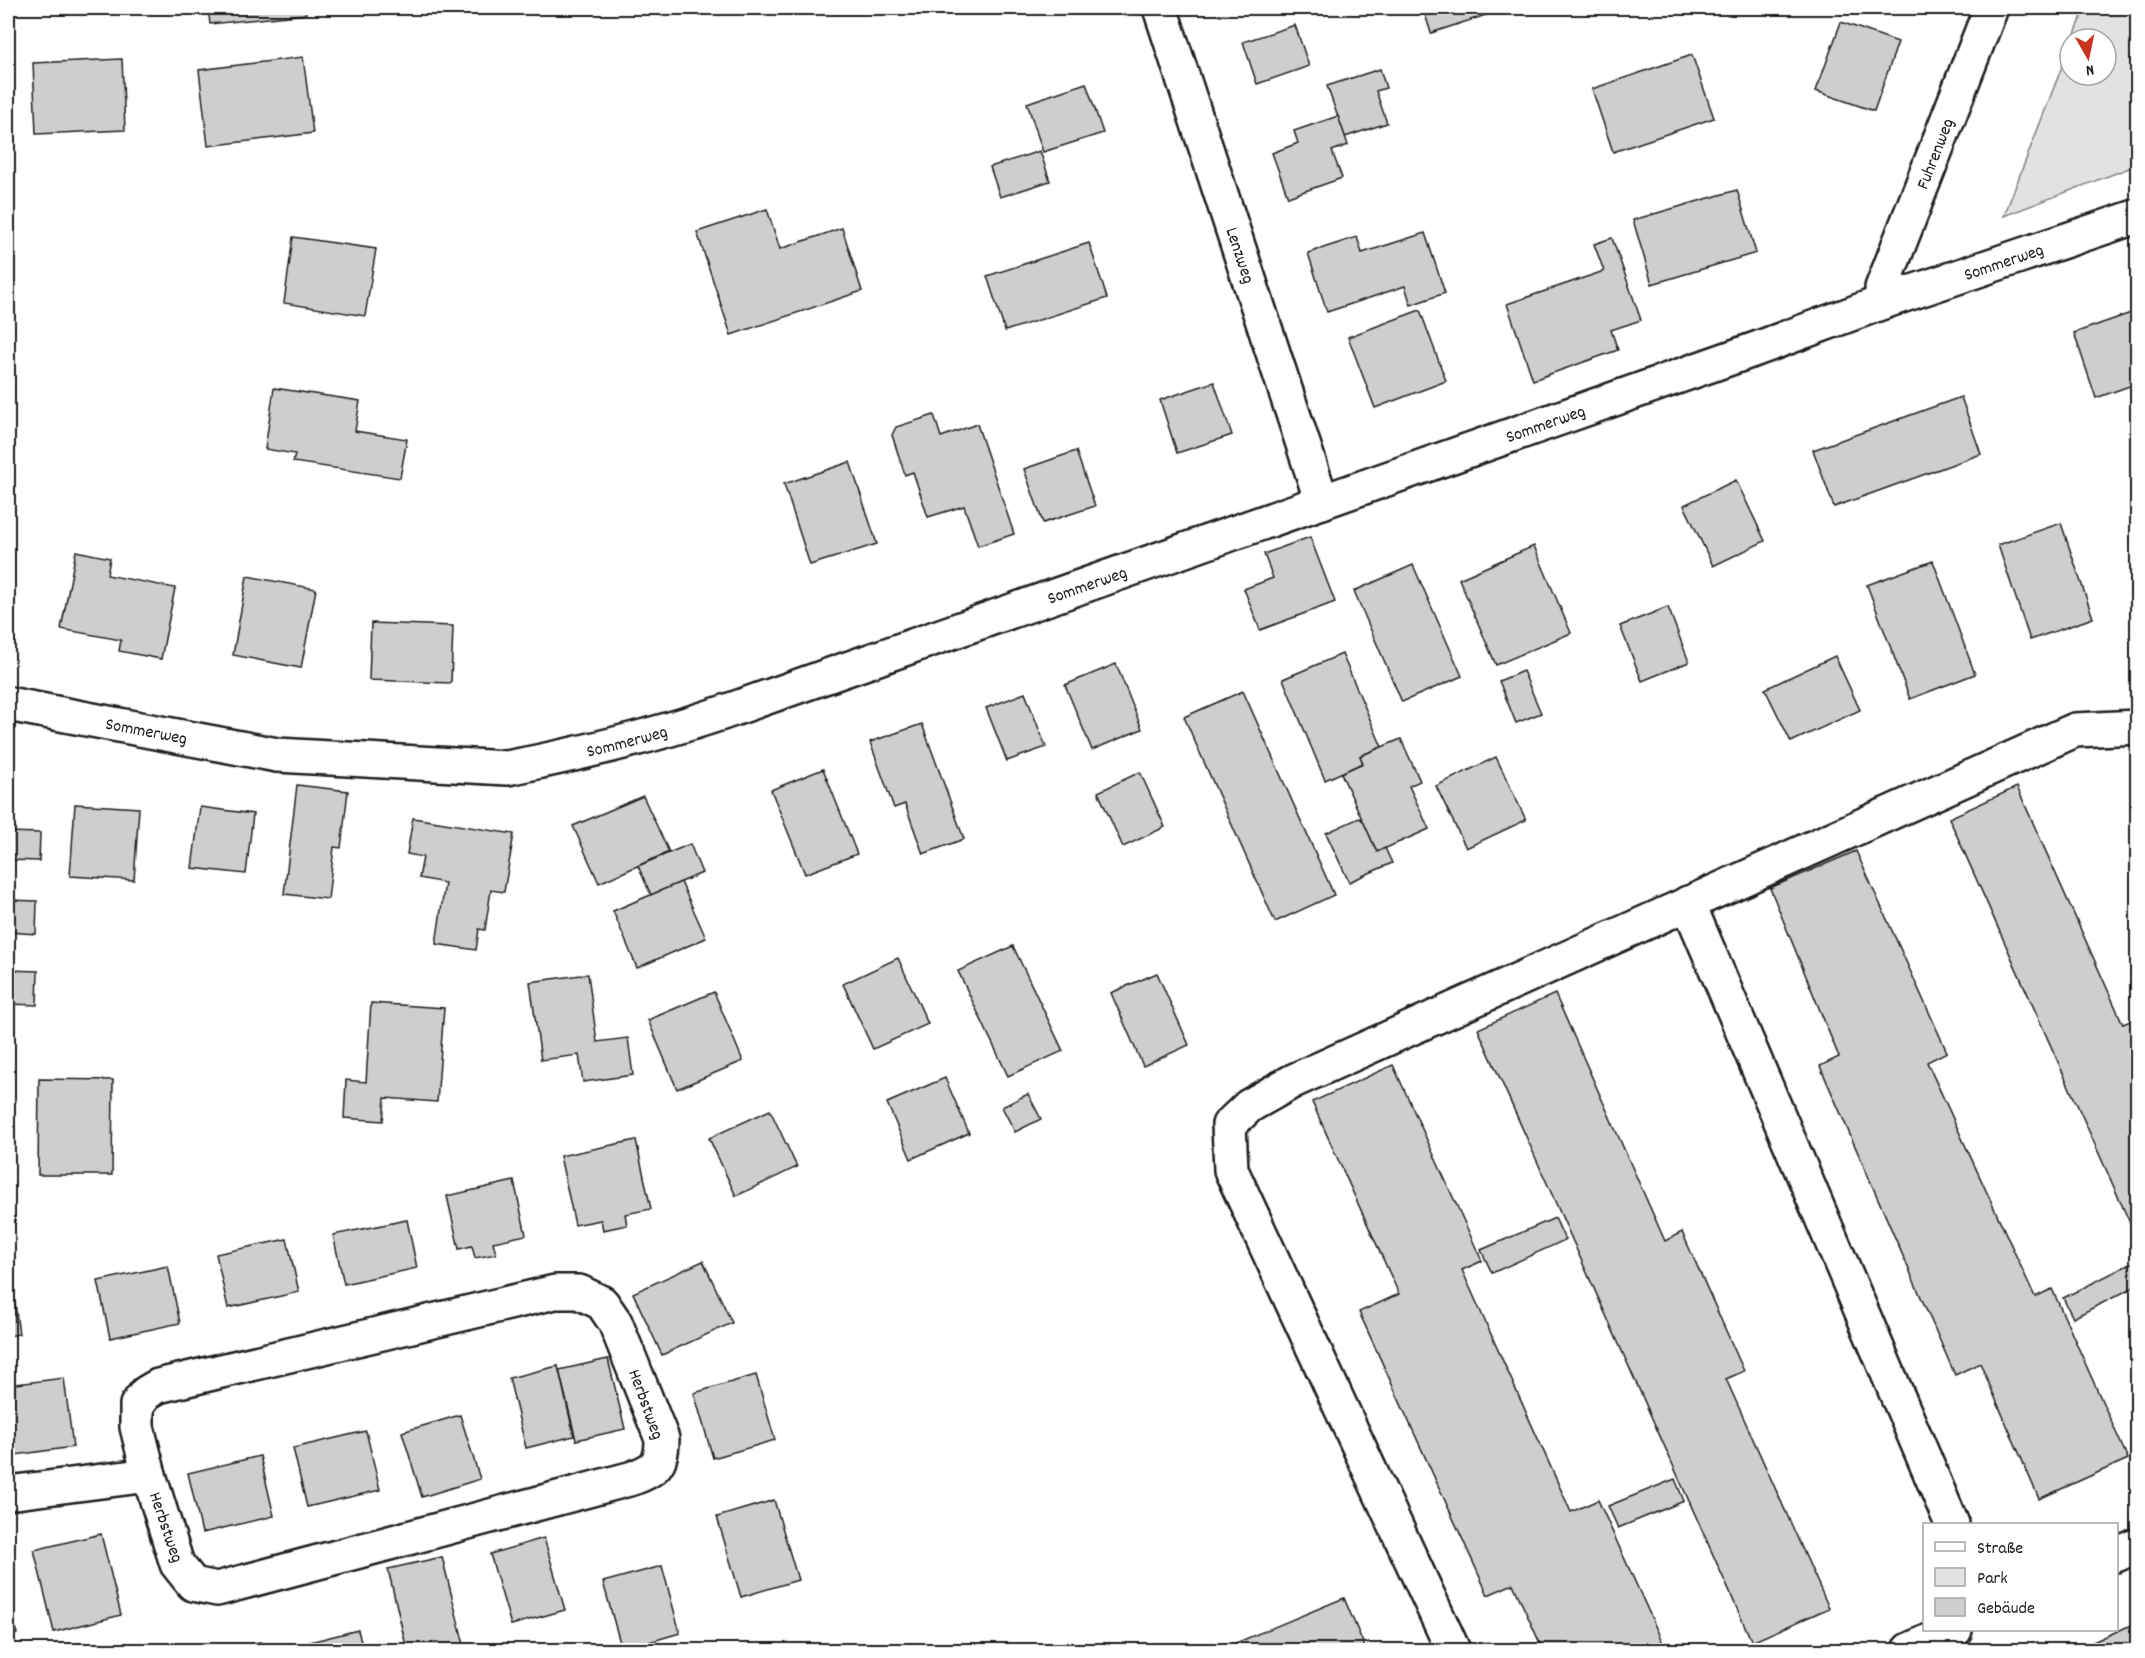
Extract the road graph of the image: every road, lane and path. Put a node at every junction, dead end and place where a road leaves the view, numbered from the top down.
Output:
1 (1160, 8) edge
2 (1991, 8) edge
3 (2138, 216) edge
4 (1886, 301) junction
5 (1322, 502) junction
6 (8, 704) edge
7 (2138, 727) edge
8 (1688, 903) junction
9 (149, 1474) junction
10 (8, 1493) edge
11 (1952, 1523) edge
12 (2138, 1545) edge
13 (2118, 1553) edge
14 (1951, 1631) edge
15 (1453, 1650) edge
16 (1910, 1650) edge

1 - 5 street, Lenzweg
2 - 4 street, Fuhrenweg
3 - 4 street, Sommerweg
4 - 5 street, Sommerweg
5 - 6 street, Sommerweg
7 - 8 street
8 - 11 street
8 - 15 street
9 - 9 street, Herbstweg
9 - 10 street, Herbstweg
12 - 13 street
14 - 16 street

